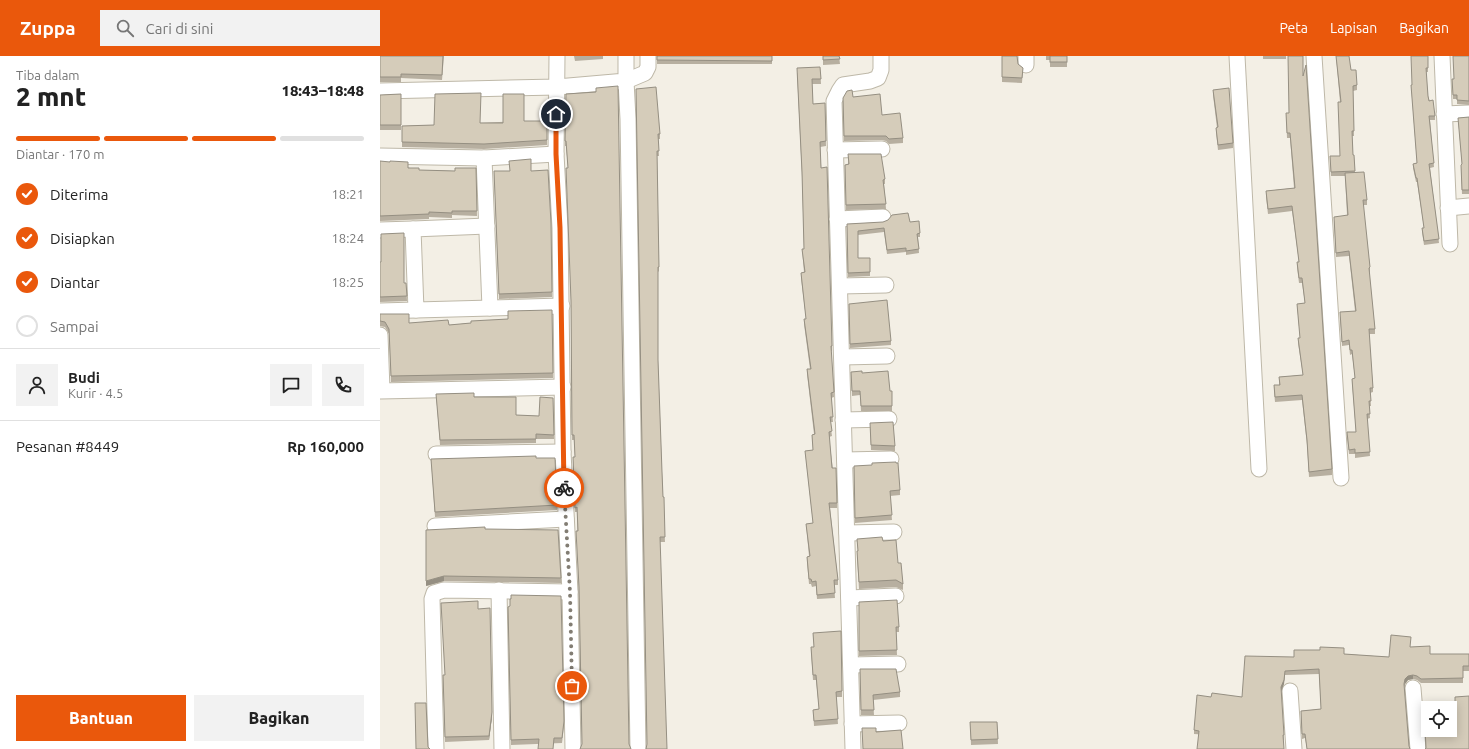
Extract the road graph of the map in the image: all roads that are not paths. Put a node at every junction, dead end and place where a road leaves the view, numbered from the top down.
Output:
1 (557, 56) edge
2 (626, 56) edge
3 (648, 56) edge
4 (881, 56) edge
5 (1237, 56) edge
6 (1314, 56) edge
7 (1442, 56) edge
8 (626, 81) junction
9 (557, 87) junction
10 (380, 91) edge
11 (1469, 113) edge
12 (1444, 114) junction
13 (882, 149) dead end
14 (835, 150) junction
15 (556, 154) junction
16 (380, 156) edge
17 (484, 158) junction
18 (1469, 206) edge
19 (1448, 208) junction
20 (883, 217) dead end
21 (837, 218) junction
22 (487, 226) junction
23 (413, 229) junction
24 (380, 230) edge
25 (1450, 244) dead end
26 (886, 285) dead end
27 (840, 286) junction
28 (562, 306) junction
29 (490, 308) junction
30 (416, 310) junction
31 (380, 311) edge
32 (380, 335) edge
33 (887, 356) dead end
34 (842, 357) junction
35 (563, 387) junction
36 (381, 390) edge
37 (889, 419) dead end
38 (843, 420) junction
39 (563, 452) junction
40 (436, 454) dead end
41 (891, 459) dead end
42 (845, 460) junction
43 (1259, 469) dead end
44 (1341, 478) dead end
45 (566, 519) junction
46 (435, 526) dead end
47 (894, 532) dead end
48 (847, 533) junction
49 (499, 590) junction
50 (570, 592) junction
51 (896, 596) dead end
52 (849, 598) junction
53 (898, 664) dead end
54 (851, 665) junction
55 (1413, 688) dead end
56 (1290, 691) dead end
57 (899, 723) dead end
58 (852, 724) junction
59 (436, 749) edge
60 (502, 749) edge
61 (573, 749) edge
62 (638, 749) edge
63 (853, 749) edge
64 (1294, 749) edge
65 (1418, 749) edge

1 - 9 street
2 - 8 street
3 - 8 street
4 - 14 street
5 - 43 street
6 - 44 street
7 - 12 street
8 - 9 street
8 - 62 street
9 - 10 street
9 - 15 street
11 - 12 street
12 - 19 street
13 - 14 street
14 - 21 street
15 - 17 street
15 - 28 street
16 - 17 street
17 - 22 street
18 - 19 street
19 - 25 street
20 - 21 street
21 - 27 street
22 - 23 street
22 - 29 street
23 - 24 street
23 - 30 street
26 - 27 street
27 - 34 street
28 - 29 street
28 - 35 street
29 - 30 street
30 - 31 street
32 - 36 street
33 - 34 street
34 - 38 street
35 - 36 street
35 - 39 street
37 - 38 street
38 - 42 street
39 - 40 street
39 - 45 street
41 - 42 street
42 - 48 street
45 - 46 street
45 - 50 street
47 - 48 street
48 - 52 street
49 - 50 street
49 - 59 street
49 - 60 street
50 - 61 street
51 - 52 street
52 - 54 street
53 - 54 street
54 - 58 street
55 - 65 street
56 - 64 street
57 - 58 street
58 - 63 street

